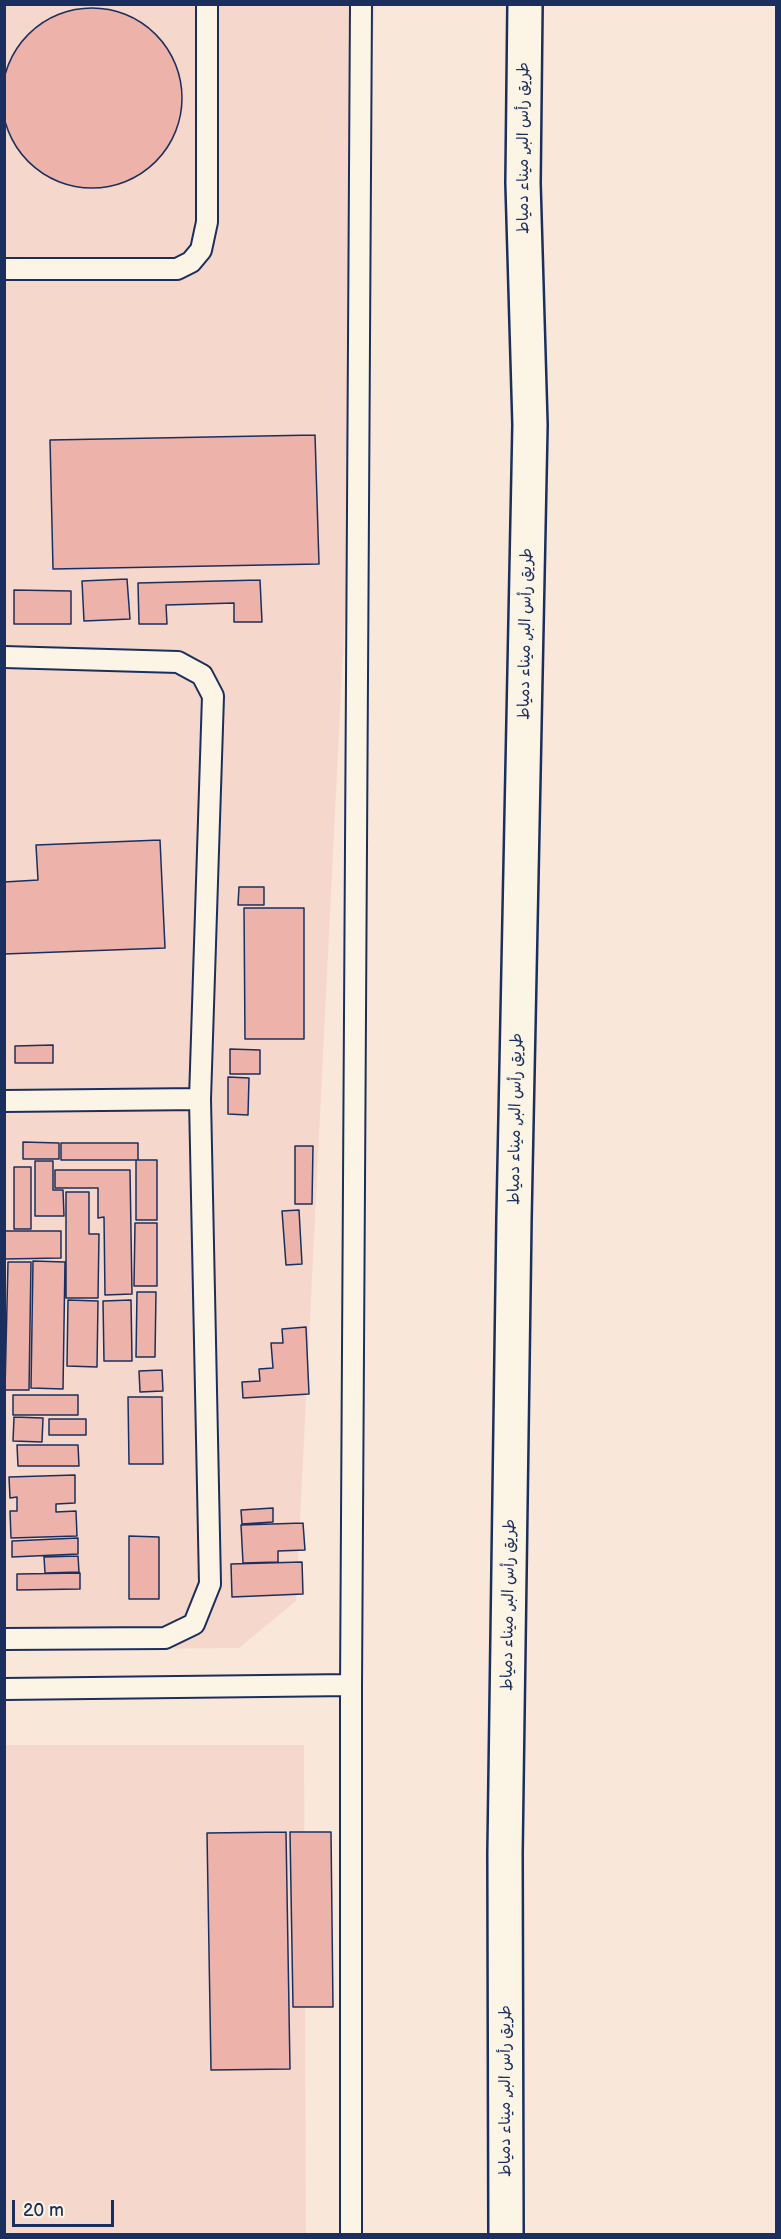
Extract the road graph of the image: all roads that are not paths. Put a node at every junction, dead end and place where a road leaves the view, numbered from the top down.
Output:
1 (207, 4) edge
2 (361, 4) edge
3 (525, 4) edge
4 (4, 269) edge
5 (4, 657) edge
6 (200, 1098) junction
7 (4, 1101) edge
8 (4, 1639) edge
9 (351, 1685) junction
10 (4, 1689) edge
11 (351, 2235) edge
12 (506, 2235) edge

1 - 4 lane
2 - 9 lane
3 - 12 street, طريق رأس البر, ميناء دمياط
5 - 6 lane
6 - 7 lane
6 - 8 lane
9 - 10 lane
9 - 11 lane

